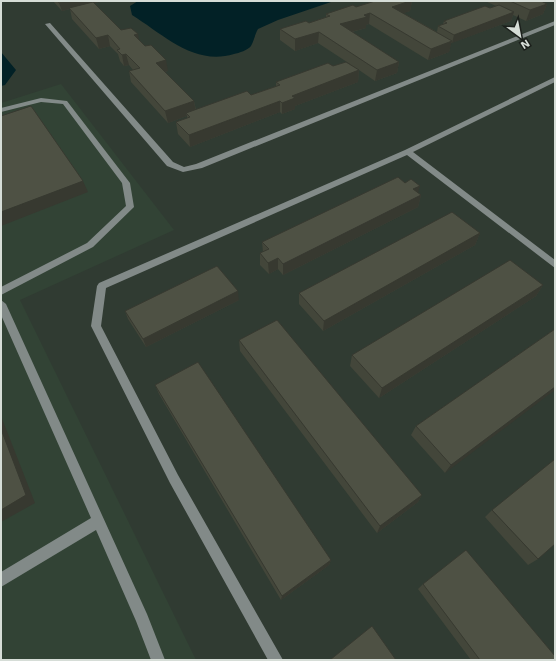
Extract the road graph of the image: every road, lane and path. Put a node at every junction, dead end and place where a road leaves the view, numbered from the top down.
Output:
1 (555, 23) edge
2 (48, 24) dead end
3 (555, 79) edge
4 (1, 110) edge
5 (408, 152) junction
6 (555, 265) edge
7 (1, 291) edge
8 (1, 304) edge
9 (98, 521) junction
10 (1, 580) edge
11 (158, 660) edge
12 (276, 660) edge

1 - 2 street
3 - 5 street
4 - 7 street
5 - 6 street
5 - 12 street
8 - 9 street
9 - 10 street
9 - 11 street

